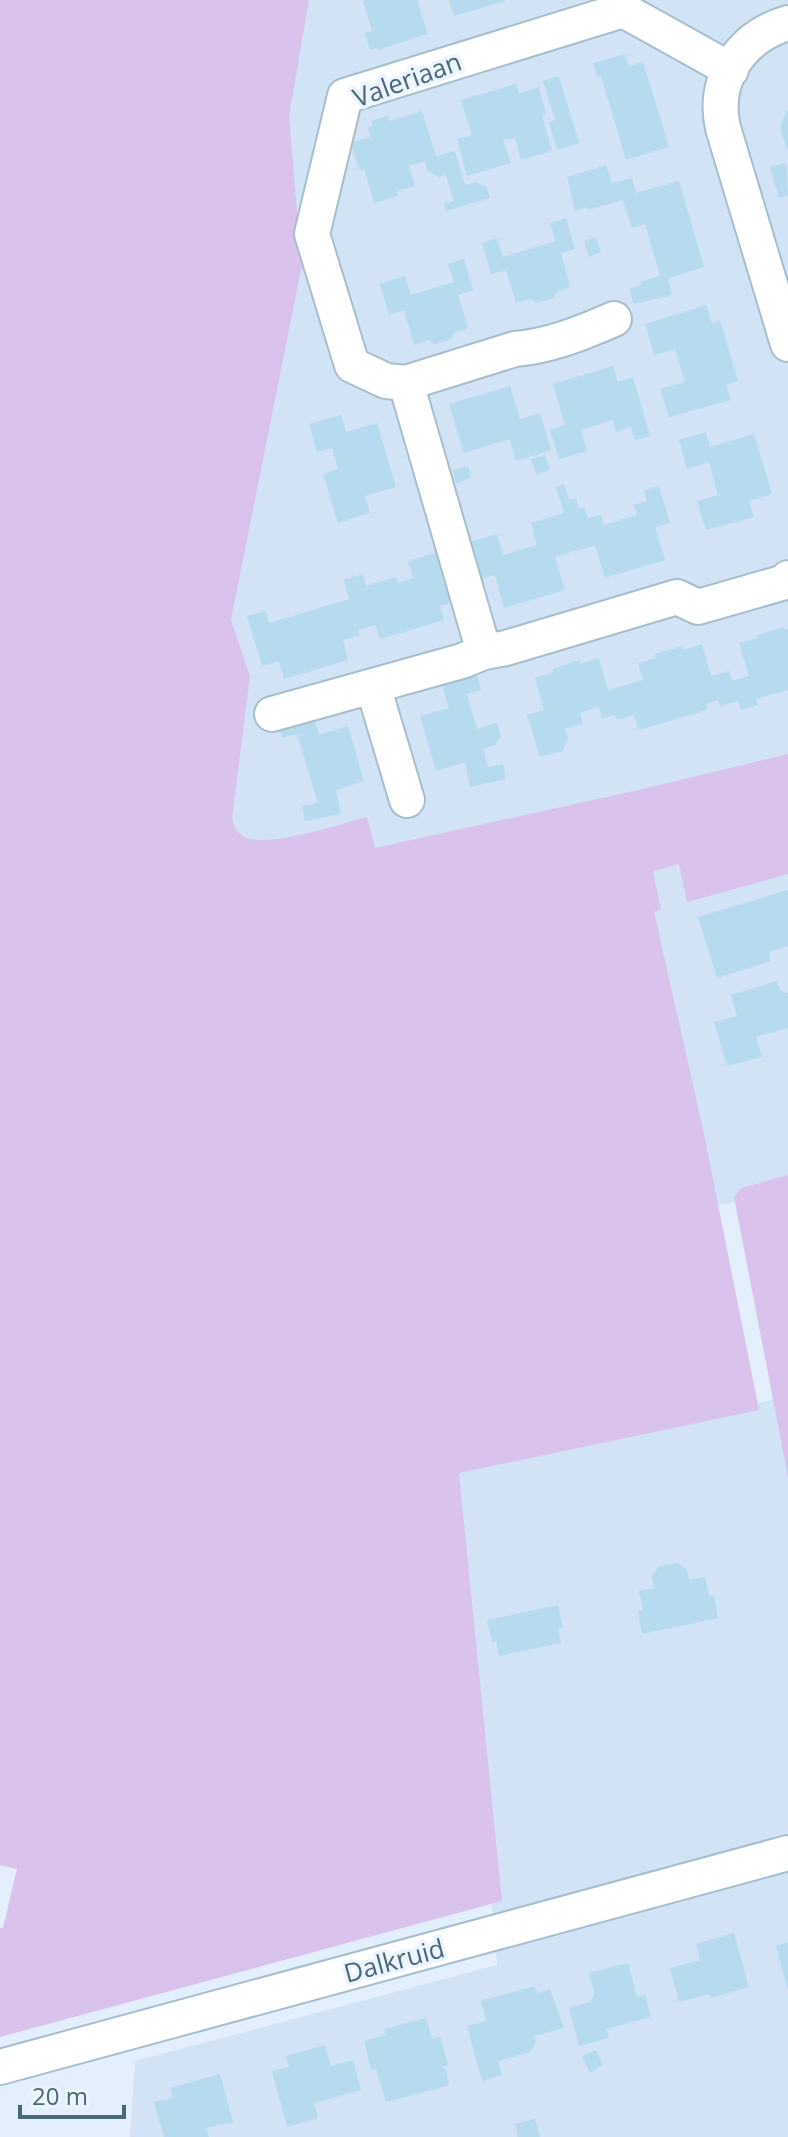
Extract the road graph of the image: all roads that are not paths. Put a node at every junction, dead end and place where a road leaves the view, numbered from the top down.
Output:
1 (622, 5) edge
2 (788, 23) edge
3 (731, 70) junction
4 (614, 319) dead end
5 (788, 344) edge
6 (406, 383) junction
7 (788, 578) edge
8 (484, 652) junction
9 (373, 686) junction
10 (272, 714) dead end
11 (407, 800) dead end
12 (788, 1853) edge
13 (0, 2067) edge

1 - 3 street, Valeriaan
1 - 6 street, Valeriaan
2 - 3 street
3 - 5 street
4 - 6 street
6 - 8 street
7 - 8 street
8 - 9 street
9 - 10 street
9 - 11 street
12 - 13 street, Dalkruid

